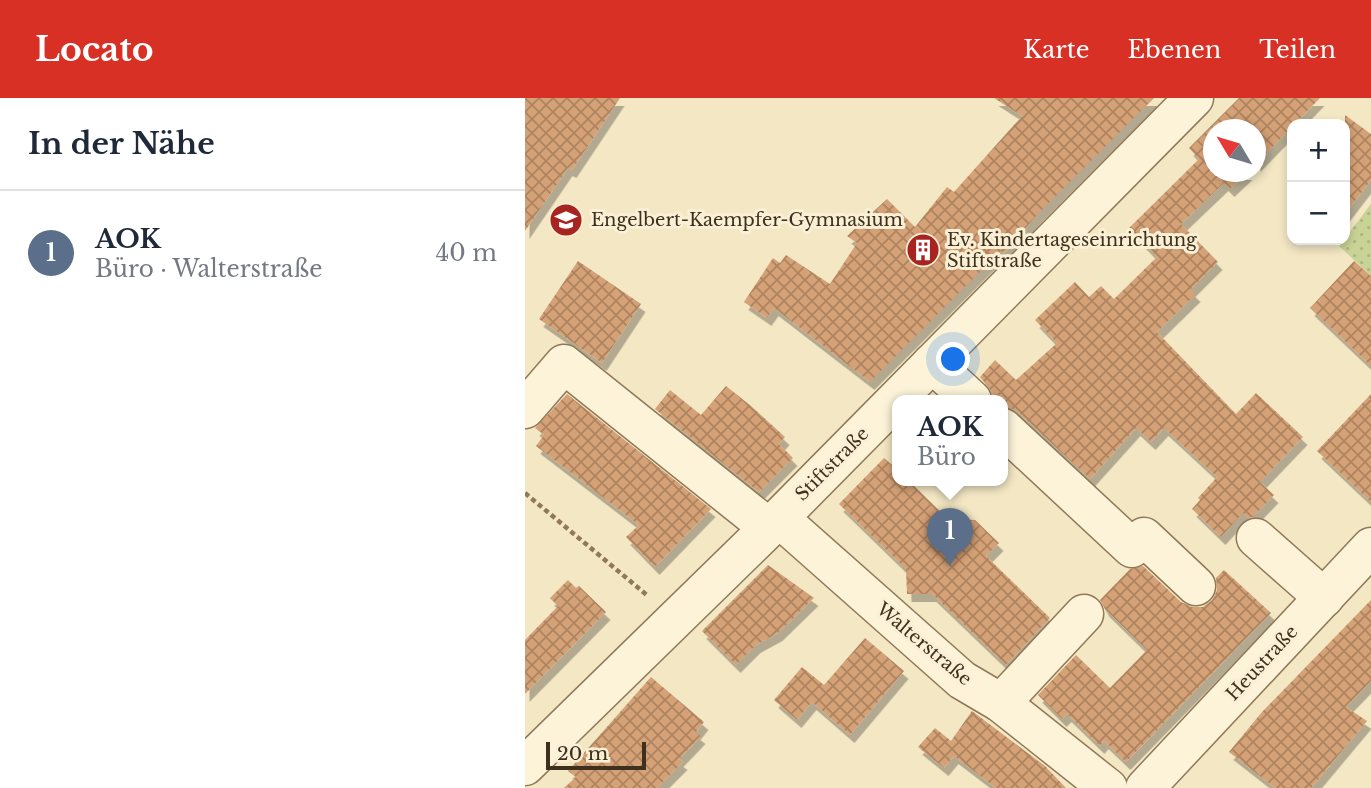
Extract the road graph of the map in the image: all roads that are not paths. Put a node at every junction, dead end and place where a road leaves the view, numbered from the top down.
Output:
1 (1194, 98) edge
2 (932, 363) junction
3 (900, 395) edge
4 (967, 395) edge
5 (892, 404) edge
6 (525, 409) edge
7 (1008, 433) edge
8 (774, 523) junction
9 (1256, 538) dead end
10 (1371, 547) edge
11 (1196, 586) dead end
12 (1324, 598) junction
13 (1084, 614) dead end
14 (1001, 703) junction
15 (529, 755) edge
16 (1154, 785) edge
17 (1108, 788) edge

1 - 2 street, Stiftstraße
2 - 3 street, Stiftstraße
2 - 4 street
5 - 8 street, Stiftstraße
6 - 8 street, Walterstraße
7 - 11 street
8 - 14 street, Walterstraße
8 - 15 street, Stiftstraße
9 - 12 street
10 - 12 street, Heustraße
12 - 16 street, Heustraße
13 - 14 street
14 - 17 street, Walterstraße

